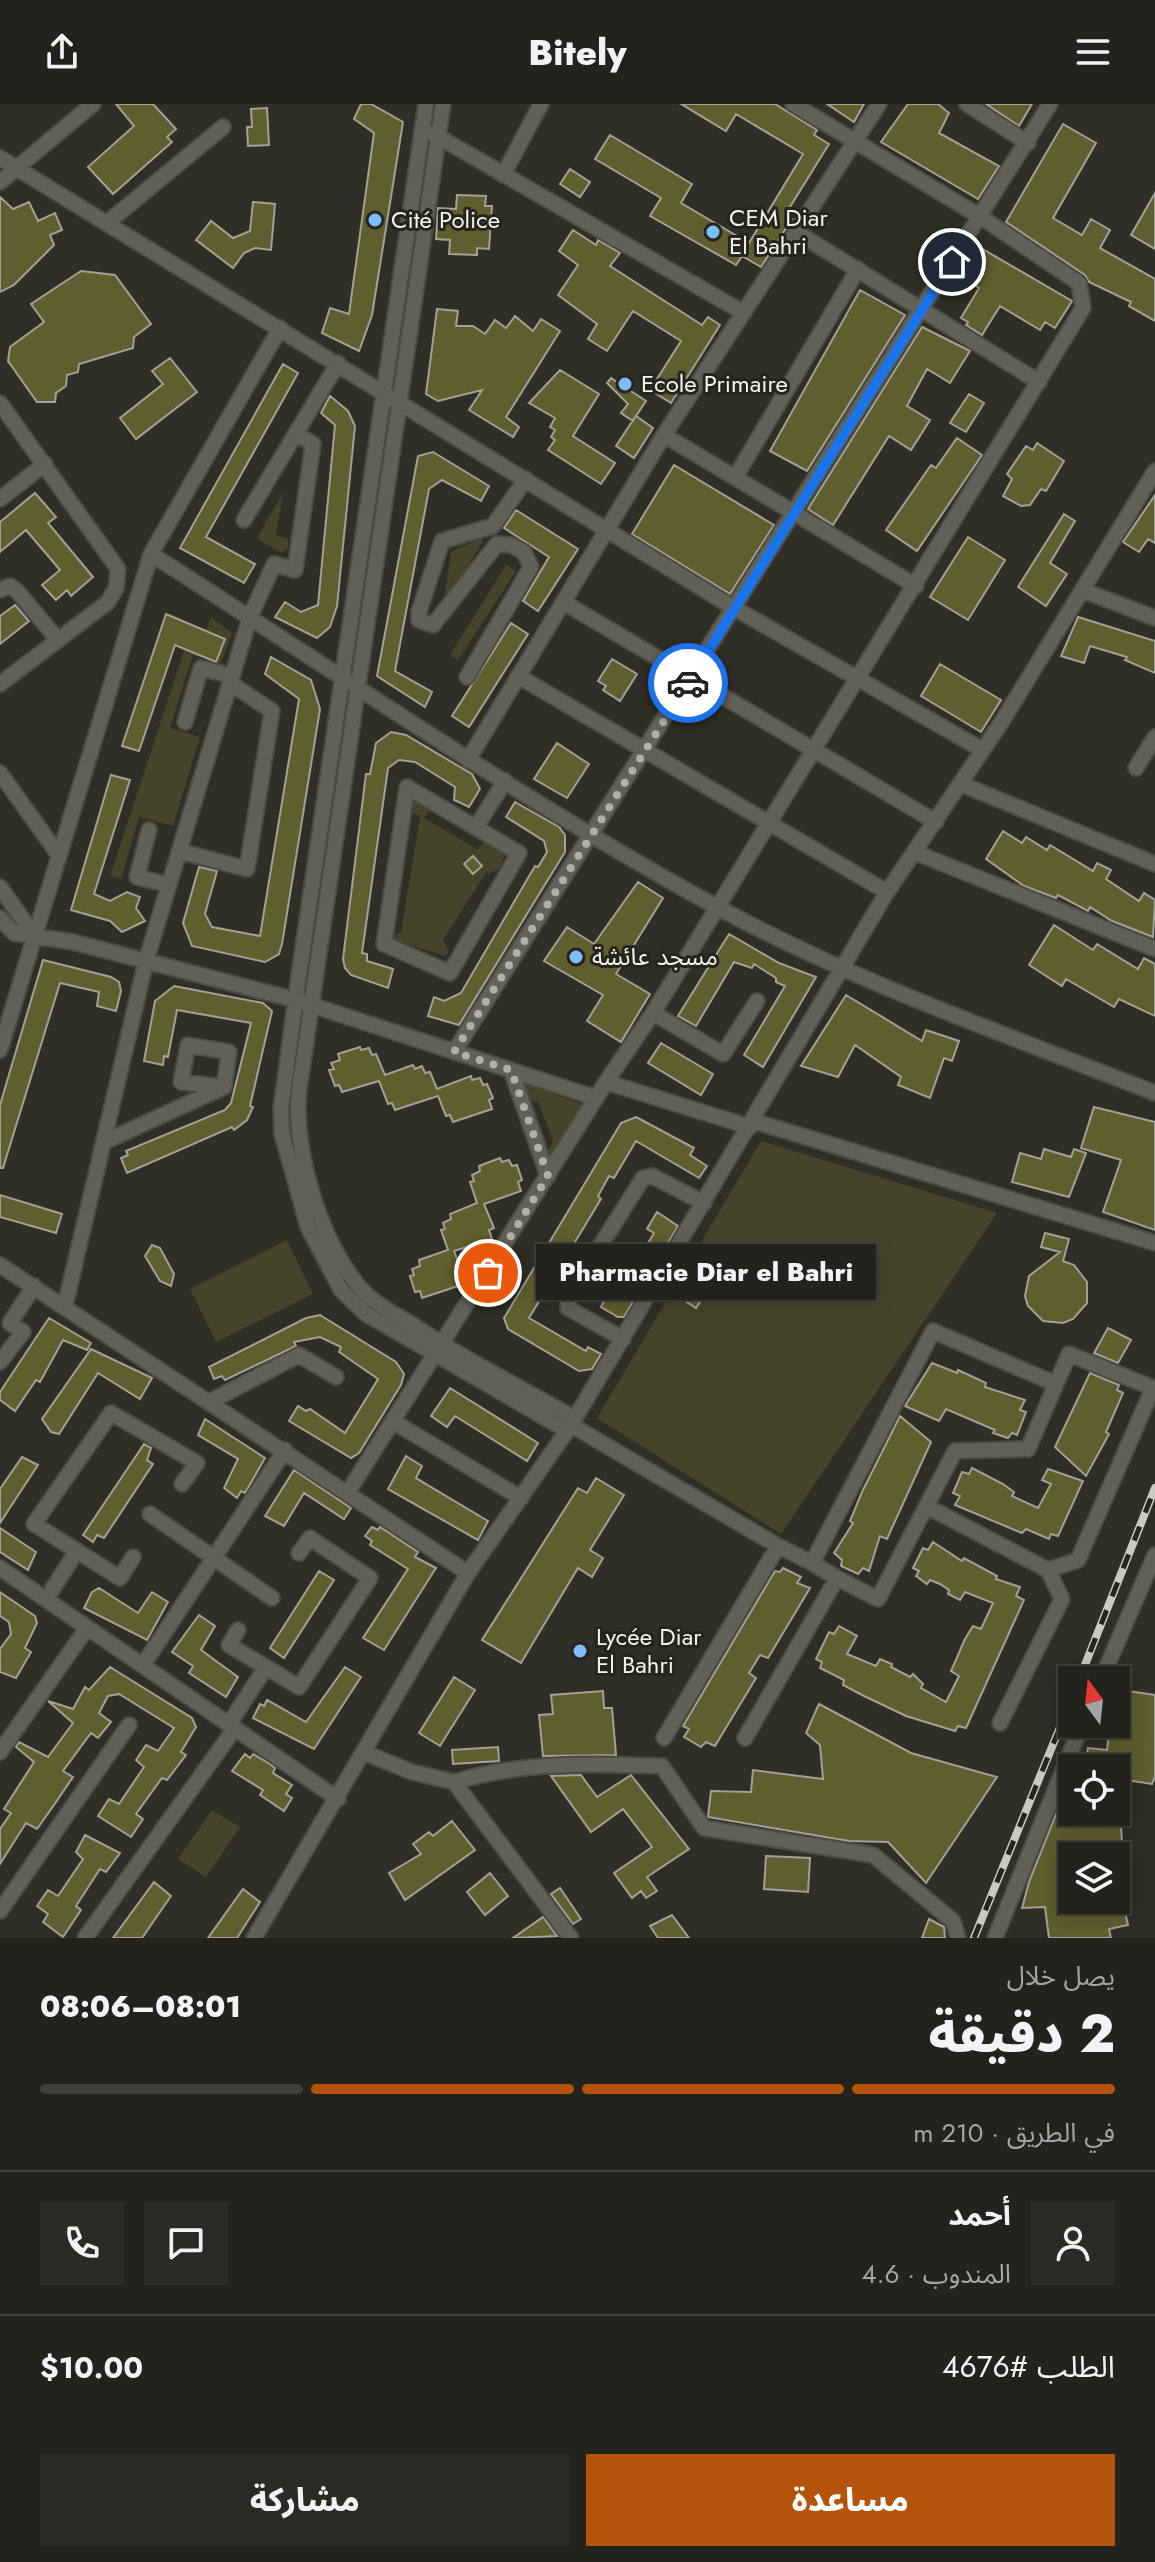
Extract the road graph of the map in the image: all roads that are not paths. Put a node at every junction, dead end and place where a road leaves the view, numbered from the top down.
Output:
1 (93, 104) edge
2 (426, 104) edge
3 (443, 104) edge
4 (541, 104) edge
5 (793, 104) edge
6 (879, 104) edge
7 (967, 104) edge
8 (1050, 104) edge
9 (423, 125) junction
10 (223, 127) dead end
11 (438, 138) junction
12 (856, 141) junction
13 (1028, 143) junction
14 (0, 158) edge
15 (17, 168) junction
16 (503, 175) junction
17 (0, 182) edge
18 (981, 217) junction
19 (107, 223) junction
20 (796, 232) junction
21 (858, 269) junction
22 (922, 308) junction
23 (744, 313) junction
24 (280, 328) junction
25 (338, 363) junction
26 (1039, 382) junction
27 (385, 392) junction
28 (399, 401) junction
29 (0, 403) edge
30 (296, 434) junction
31 (664, 435) junction
32 (45, 464) junction
33 (1155, 471) edge
34 (736, 476) junction
35 (526, 479) junction
36 (0, 499) edge
37 (793, 515) junction
38 (244, 520) dead end
39 (493, 526) junction
40 (606, 529) junction
41 (497, 544) junction
42 (151, 554) junction
43 (916, 586) junction
44 (0, 590) edge
45 (1082, 590) junction
46 (563, 602) junction
47 (734, 608) junction
48 (250, 617) junction
49 (1155, 618) edge
50 (58, 640) junction
51 (343, 676) junction
52 (518, 676) junction
53 (467, 677) dead end
54 (857, 677) junction
55 (231, 680) junction
56 (690, 680) junction
57 (0, 684) edge
58 (359, 687) junction
59 (185, 722) dead end
60 (1155, 737) edge
61 (981, 749) junction
62 (646, 751) junction
63 (814, 751) junction
64 (468, 760) junction
65 (1136, 768) dead end
66 (0, 773) edge
67 (505, 781) junction
68 (961, 784) junction
69 (769, 822) junction
70 (936, 822) junction
71 (476, 827) junction
72 (149, 830) dead end
73 (593, 835) junction
74 (179, 851) junction
75 (914, 852) junction
76 (58, 854) junction
77 (1155, 864) edge
78 (169, 885) junction
79 (0, 887) edge
80 (887, 892) junction
81 (716, 907) junction
82 (0, 918) edge
83 (33, 934) junction
84 (1155, 949) edge
85 (146, 961) junction
86 (844, 970) junction
87 (296, 1000) junction
88 (757, 1001) dead end
89 (313, 1006) junction
90 (653, 1013) junction
91 (0, 1050) edge
92 (454, 1052) junction
93 (511, 1070) junction
94 (606, 1082) junction
95 (224, 1087) dead end
96 (1155, 1093) edge
97 (596, 1098) junction
98 (751, 1124) junction
99 (104, 1142) junction
100 (548, 1176) junction
101 (704, 1203) junction
102 (1155, 1243) edge
103 (0, 1265) edge
104 (34, 1286) junction
105 (65, 1306) junction
106 (623, 1339) junction
107 (440, 1351) junction
108 (0, 1362) edge
109 (336, 1377) dead end
110 (1056, 1384) junction
111 (211, 1401) junction
112 (394, 1422) junction
113 (571, 1425) junction
114 (285, 1450) junction
115 (182, 1484) dead end
116 (348, 1492) junction
117 (521, 1498) junction
118 (926, 1506) junction
119 (150, 1514) dead end
120 (778, 1546) junction
121 (77, 1551) junction
122 (299, 1553) dead end
123 (1155, 1555) edge
124 (133, 1557) dead end
125 (214, 1558) junction
126 (812, 1563) junction
127 (0, 1568) edge
128 (1048, 1570) junction
129 (468, 1573) junction
130 (837, 1578) junction
131 (272, 1598) dead end
132 (46, 1599) junction
133 (87, 1628) junction
134 (238, 1630) dead end
135 (143, 1665) junction
136 (1107, 1666) edge
137 (266, 1667) junction
138 (1000, 1723) dead end
139 (129, 1725) dead end
140 (232, 1726) junction
141 (664, 1738) dead end
142 (745, 1738) dead end
143 (1076, 1738) edge
144 (0, 1752) edge
145 (365, 1753) junction
146 (454, 1782) junction
147 (338, 1799) junction
148 (0, 1911) edge
149 (85, 1938) edge
150 (254, 1938) edge
151 (571, 1938) edge
152 (958, 1938) edge
153 (995, 1938) edge

1 - 15 street
2 - 9 street
3 - 11 street
4 - 16 street
5 - 12 street
6 - 12 street
7 - 13 street
8 - 13 street
9 - 11 street
9 - 27 street
10 - 19 street
11 - 16 street
11 - 28 street
12 - 18 street
12 - 20 street
13 - 18 street
14 - 15 street
15 - 17 street
15 - 19 street
16 - 23 street
18 - 22 street
18 - 26 street
19 - 24 street
20 - 21 street
20 - 23 street
21 - 22 street
21 - 34 street
22 - 26 street
22 - 37 street
23 - 31 street
24 - 25 street
24 - 42 street
25 - 27 street
25 - 30 street
26 - 43 street
27 - 28 street
27 - 51 street
28 - 35 street
28 - 58 street
29 - 32 street
30 - 38 street
30 - 48 street
31 - 34 street
31 - 40 street
32 - 36 street
32 - 50 street
33 - 45 street
34 - 37 street
35 - 39 street
35 - 40 street
37 - 43 street
37 - 47 street
39 - 41 street
39 - 41 street
40 - 46 street
40 - 47 street
41 - 53 street
42 - 48 street
42 - 76 street
43 - 54 street
44 - 50 street
45 - 49 street
45 - 61 street
46 - 52 street
46 - 56 street
47 - 54 street
47 - 56 street
48 - 51 street
48 - 55 street
50 - 57 street
51 - 58 street
51 - 87 street
52 - 62 street
52 - 64 street
54 - 61 street
54 - 63 street
55 - 59 street
55 - 74 street
55 - 74 street
56 - 62 street
56 - 63 street
58 - 64 street
58 - 89 street
60 - 65 street
61 - 68 street
62 - 69 street
62 - 73 street
63 - 69 street
63 - 70 street
64 - 67 street
66 - 76 street
67 - 71 street
67 - 73 street
68 - 70 street
68 - 77 street
69 - 80 street
69 - 81 street
70 - 75 street
71 - 71 street
72 - 78 street
73 - 81 street
73 - 92 street
74 - 78 street
75 - 80 street
75 - 84 street
76 - 83 street
78 - 85 street
79 - 83 street
80 - 86 street
81 - 86 street
81 - 90 street
82 - 83 street
83 - 85 street
83 - 91 street
85 - 87 street
85 - 99 street
86 - 96 street
86 - 98 street
87 - 89 street
87 - 107 street
88 - 90 street
89 - 92 street
89 - 107 street
90 - 94 street
92 - 93 street
93 - 97 street
93 - 100 street
94 - 97 street
94 - 98 street
95 - 99 street
97 - 100 street
98 - 101 street
98 - 102 street
99 - 105 street
100 - 107 street
101 - 106 street
101 - 106 street
103 - 104 street
104 - 105 street
104 - 108 street
105 - 111 street
106 - 113 street
107 - 112 street
107 - 113 street
109 - 111 street
110 - 118 street
110 - 126 street
110 - 128 street
111 - 114 street
112 - 116 street
112 - 117 street
113 - 117 street
113 - 120 street
114 - 116 street
114 - 125 street
115 - 121 street
116 - 129 street
117 - 129 street
118 - 128 street
118 - 130 street
119 - 125 street
120 - 126 street
120 - 141 street
121 - 124 street
121 - 132 street
122 - 137 street
123 - 136 street
125 - 131 street
125 - 135 street
126 - 130 street
127 - 132 street
128 - 138 street
129 - 145 street
130 - 142 street
132 - 133 street
133 - 135 street
133 - 144 street
134 - 137 street
135 - 140 street
137 - 140 street
139 - 148 street
140 - 147 street
140 - 149 street
143 - 153 street
145 - 146 street
145 - 147 street
146 - 151 street
146 - 152 street
147 - 150 street

